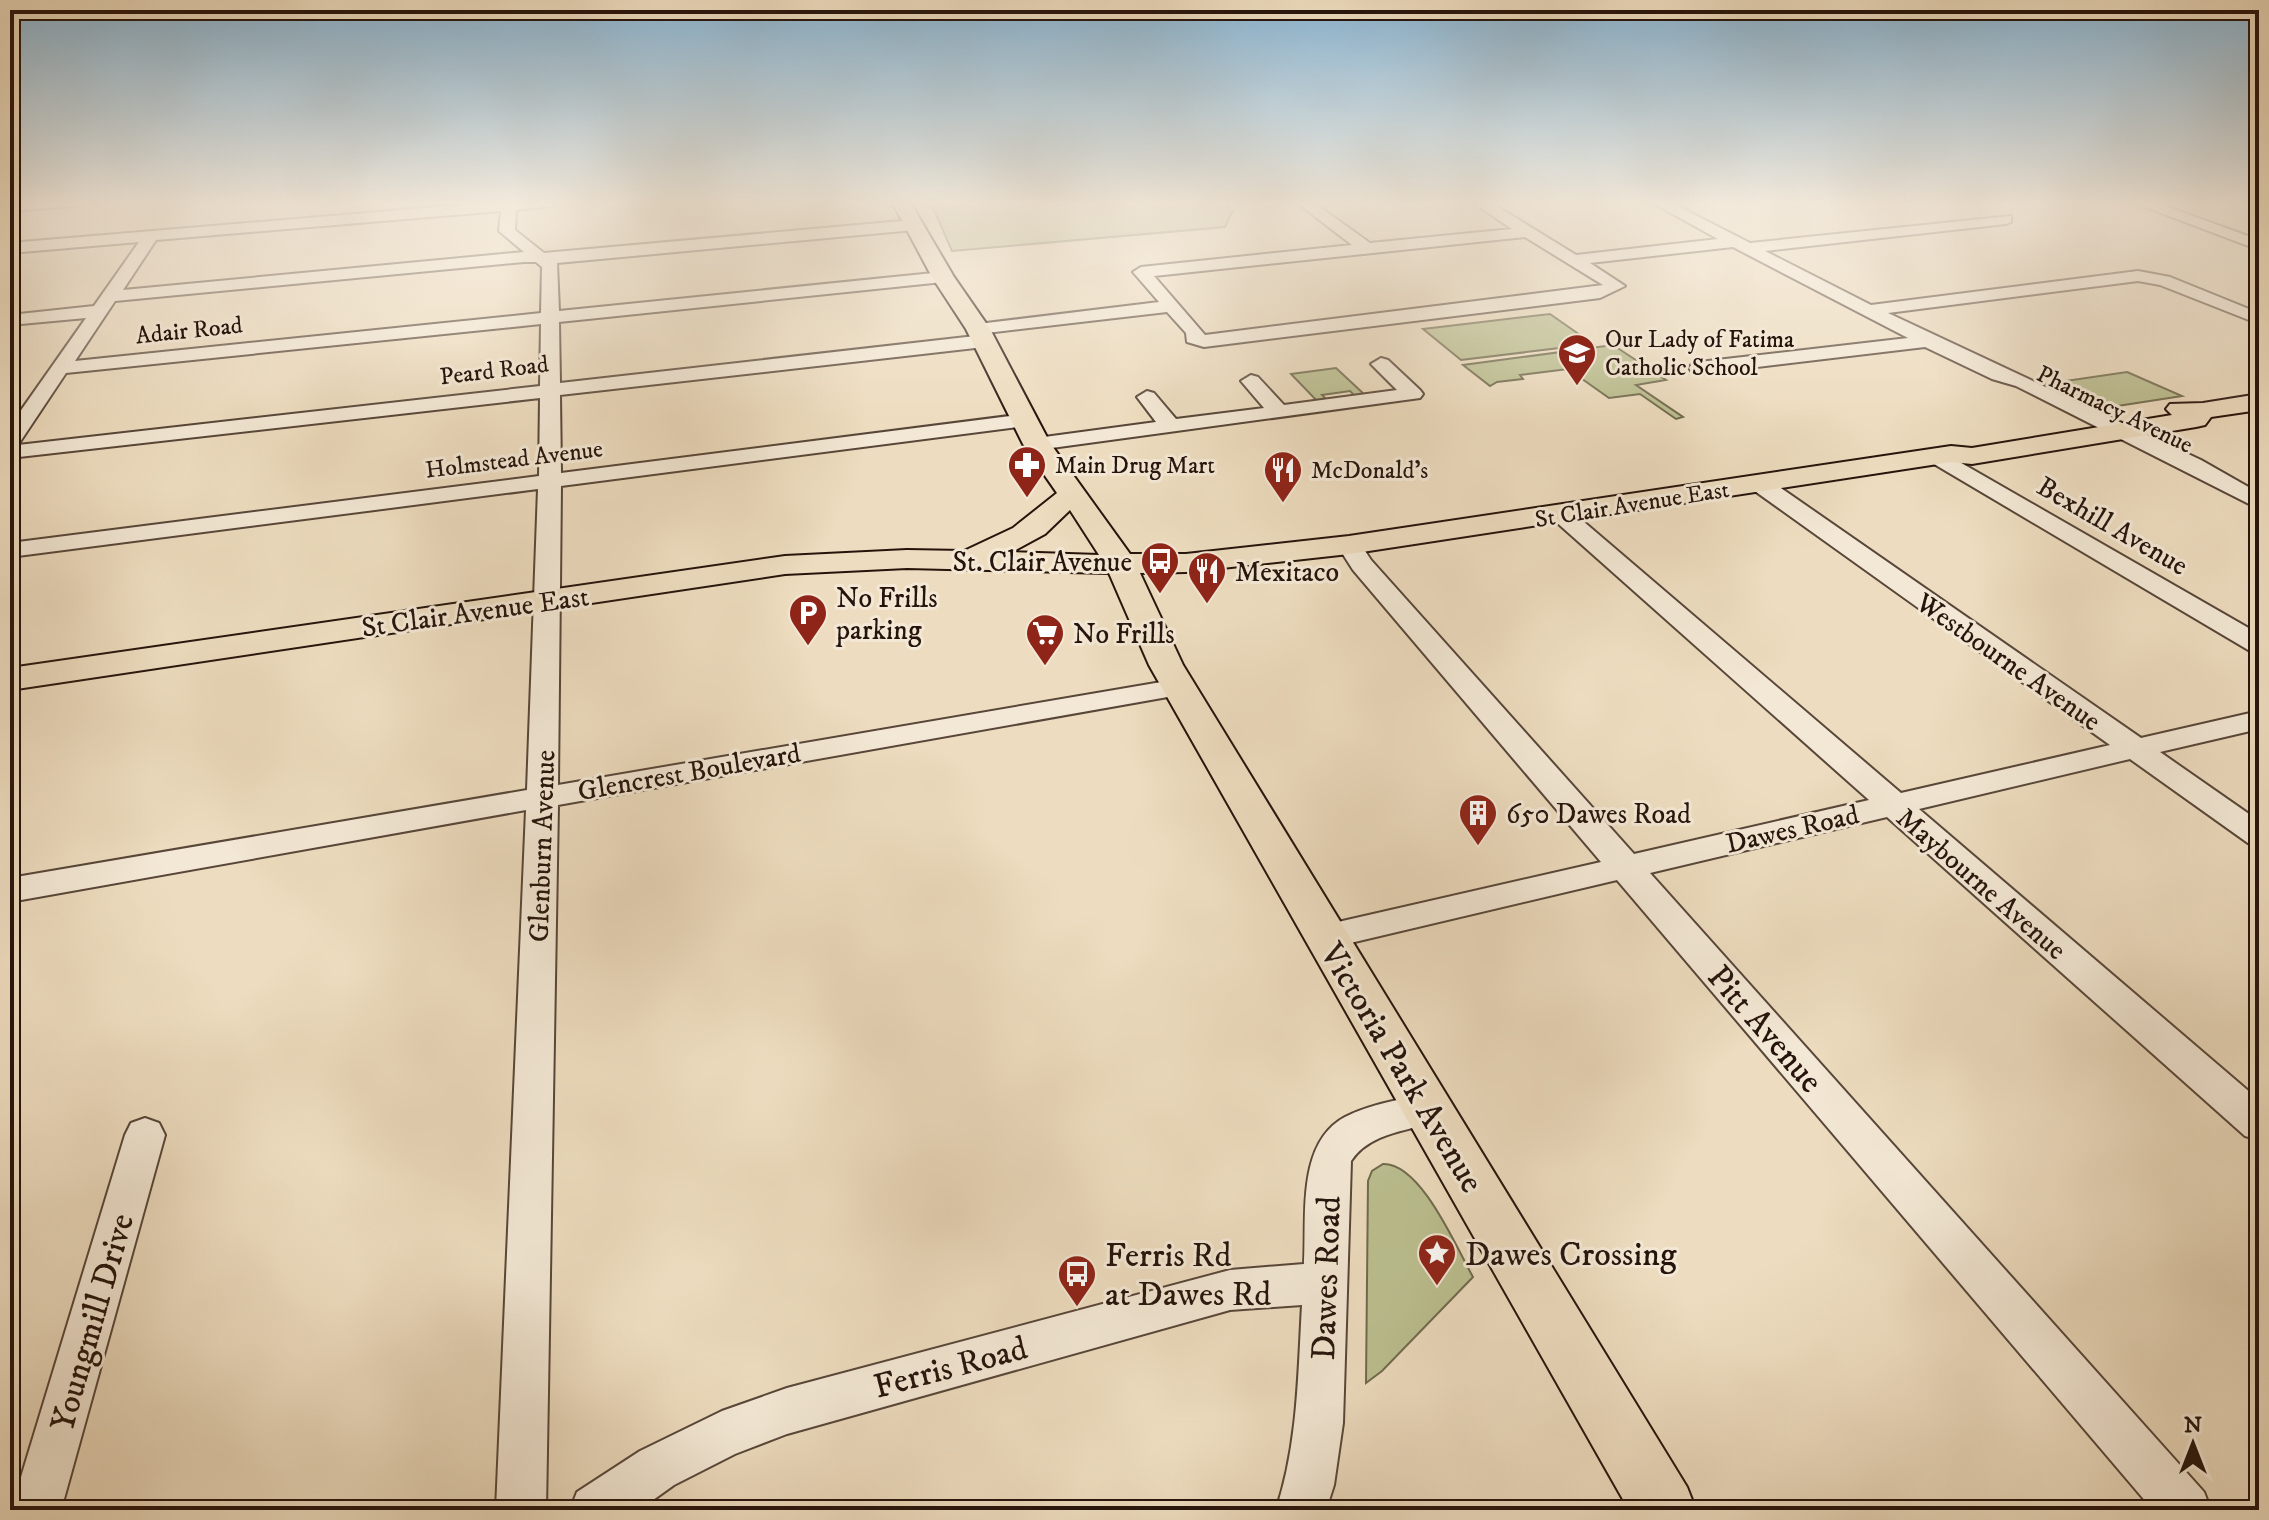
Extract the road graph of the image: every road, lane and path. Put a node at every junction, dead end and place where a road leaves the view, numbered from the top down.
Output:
1 (125, 273) edge
2 (390, 273) edge
3 (550, 273) edge
4 (941, 273) edge
5 (1142, 273) edge
6 (1594, 273) edge
7 (1796, 273) edge
8 (943, 277) junction
9 (104, 303) junction
10 (1172, 306) junction
11 (1870, 310) junction
12 (550, 317) junction
13 (2259, 319) edge
14 (10, 320) edge
15 (981, 335) junction
16 (1928, 341) junction
17 (1381, 364) dead end
18 (61, 368) junction
19 (1699, 368) dead end
20 (1251, 381) dead end
21 (550, 390) junction
22 (1147, 397) dead end
23 (2259, 402) edge
24 (1279, 412) junction
25 (1025, 420) junction
26 (1171, 427) junction
27 (2102, 427) junction
28 (10, 441) edge
29 (1037, 444) junction
30 (10, 452) edge
31 (1944, 455) junction
32 (549, 481) junction
33 (1760, 484) junction
34 (1059, 486) junction
35 (2259, 502) edge
36 (1562, 515) junction
37 (1349, 545) junction
38 (10, 550) edge
39 (954, 560) junction
40 (1110, 570) junction
41 (546, 600) junction
42 (2259, 645) edge
43 (1173, 676) junction
44 (10, 679) edge
45 (2259, 720) edge
46 (2135, 749) junction
47 (542, 796) junction
48 (1892, 805) junction
49 (2259, 836) edge
50 (1628, 868) junction
51 (10, 890) edge
52 (1325, 937) junction
53 (1428, 1109) junction
54 (2259, 1124) edge
55 (145, 1135) dead end
56 (1326, 1283) junction
57 (36, 1510) edge
58 (521, 1510) edge
59 (595, 1510) edge
60 (1301, 1510) edge
61 (1664, 1510) edge
62 (2186, 1510) edge

1 - 9 street
2 - 9 street
3 - 12 street, Glenburn Avenue
4 - 8 main road, Victoria Park Avenue
5 - 10 street
6 - 10 street
7 - 11 street, Pharmacy Avenue
8 - 12 street, Adair Road
8 - 15 main road, Victoria Park Avenue
9 - 14 street
9 - 18 street
10 - 15 street, Peard Road
11 - 13 street
11 - 16 street, Pharmacy Avenue
12 - 18 street, Adair Road
12 - 21 street, Glenburn Avenue
15 - 21 street, Peard Road
15 - 25 main road, Victoria Park Avenue
16 - 19 street
16 - 27 street, Pharmacy Avenue
17 - 24 street
18 - 28 street
20 - 24 street
21 - 30 street, Peard Road
21 - 32 street, Glenburn Avenue
22 - 26 street
23 - 27 main road, St Clair Avenue East
24 - 26 street
25 - 29 main road, Victoria Park Avenue
25 - 32 street, Holmstead Avenue
26 - 29 street
27 - 31 main road, St Clair Avenue East
27 - 35 street, Pharmacy Avenue
29 - 34 main road, Victoria Park Avenue
31 - 33 main road, St Clair Avenue East
31 - 42 street, Bexhill Avenue
32 - 38 street, Holmstead Avenue
32 - 41 street, Glenburn Avenue
33 - 36 main road, St Clair Avenue East
33 - 46 street, Westbourne Avenue
34 - 39 main road
34 - 40 main road, Victoria Park Avenue
36 - 37 main road, St Clair Avenue East
36 - 48 street, Maybourne Avenue
37 - 40 main road, St Clair Avenue East
37 - 50 street, Pitt Avenue
39 - 40 main road, St Clair Avenue East
39 - 41 main road, St Clair Avenue East
40 - 43 main road, Victoria Park Avenue
41 - 44 main road, St Clair Avenue East
41 - 47 street, Glenburn Avenue
43 - 47 street, Glencrest Boulevard
43 - 52 main road, Victoria Park Avenue
45 - 46 street, Dawes Road
46 - 48 street, Dawes Road
46 - 49 street, Westbourne Avenue
47 - 51 street, Glencrest Boulevard
47 - 58 street, Glenburn Avenue
48 - 50 street, Dawes Road
48 - 54 street, Maybourne Avenue
50 - 52 street, Dawes Road
50 - 62 street, Pitt Avenue
52 - 53 main road, Victoria Park Avenue
53 - 56 street, Dawes Road
53 - 61 main road, Victoria Park Avenue
55 - 57 street, Youngmill Drive
56 - 59 street, Ferris Road
56 - 60 street, Dawes Road

